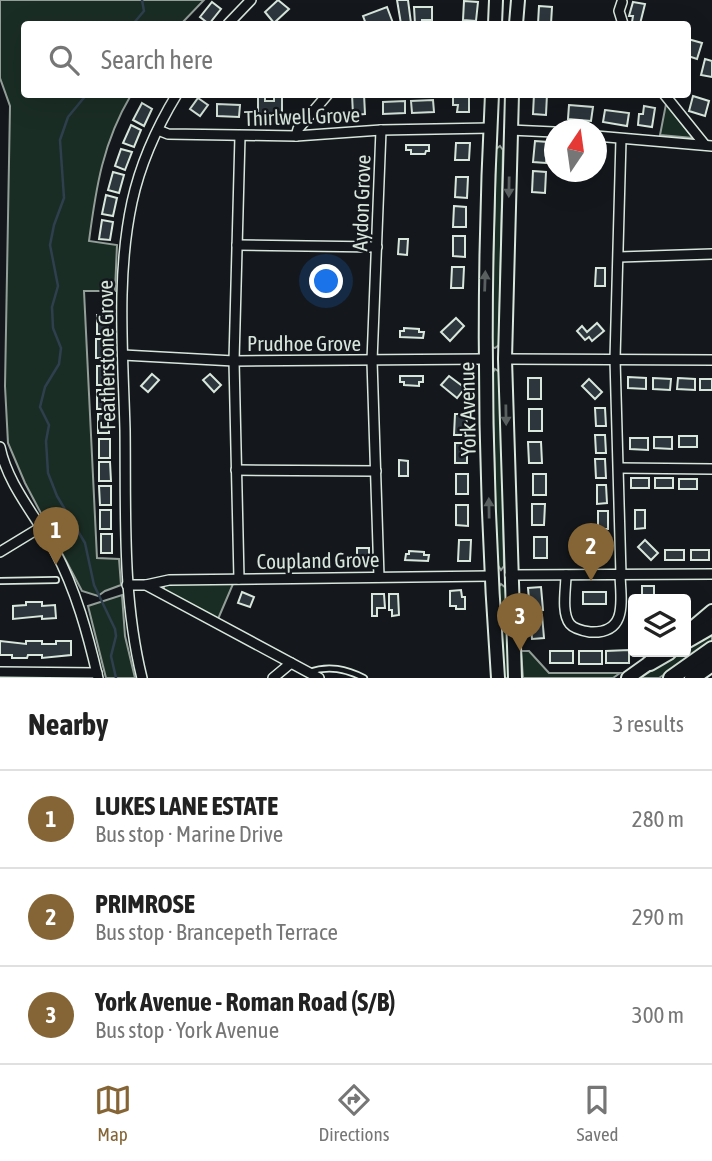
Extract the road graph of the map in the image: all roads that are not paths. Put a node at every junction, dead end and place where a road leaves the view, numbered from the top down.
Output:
1 (251, 0) edge
2 (496, 0) edge
3 (518, 0) edge
4 (622, 2) edge
5 (231, 21) edge
6 (495, 21) edge
7 (516, 21) edge
8 (622, 21) edge
9 (175, 98) edge
10 (325, 98) edge
11 (492, 98) edge
12 (512, 98) edge
13 (668, 98) edge
14 (158, 130) junction
15 (381, 130) junction
16 (544, 133) edge
17 (490, 134) junction
18 (510, 135) junction
19 (240, 136) junction
20 (296, 136) junction
21 (607, 137) edge
22 (621, 139) junction
23 (709, 145) edge
24 (237, 245) junction
25 (377, 247) junction
26 (712, 254) edge
27 (619, 257) junction
28 (123, 355) junction
29 (485, 359) junction
30 (505, 359) junction
31 (615, 359) junction
32 (234, 360) junction
33 (712, 360) edge
34 (372, 361) junction
35 (0, 447) edge
36 (619, 468) junction
37 (712, 469) edge
38 (236, 471) junction
39 (376, 471) junction
40 (41, 527) junction
41 (0, 552) edge
42 (712, 574) edge
43 (510, 575) junction
44 (566, 575) junction
45 (621, 575) junction
46 (490, 576) junction
47 (379, 577) junction
48 (239, 579) junction
49 (56, 580) dead end
50 (0, 581) edge
51 (127, 585) junction
52 (146, 586) junction
53 (712, 611) edge
54 (712, 626) edge
55 (691, 630) edge
56 (691, 639) edge
57 (712, 649) edge
58 (659, 657) edge
59 (291, 663) junction
60 (650, 663) joint
61 (712, 664) edge
62 (0, 672) edge
63 (308, 672) junction
64 (98, 676) edge
65 (142, 678) edge
66 (273, 678) edge
67 (319, 678) edge
68 (364, 678) edge
69 (498, 678) edge
70 (515, 678) edge
71 (628, 678) edge
72 (671, 678) edge
73 (692, 678) edge

1 - 5 street
2 - 6 main road
3 - 7 main road
4 - 8 street
9 - 14 street, Featherstone Grove
10 - 20 street
11 - 17 main road, York Avenue
12 - 18 main road, York Avenue
13 - 23 street
14 - 19 street, Thirlwell Grove
14 - 28 street, Featherstone Grove
15 - 17 street, Thirlwell Grove
15 - 20 street, Thirlwell Grove
15 - 25 street, Aydon Grove
16 - 18 street
17 - 18 main road
29 -> 17 main road, York Avenue
18 -> 30 main road, York Avenue
19 - 20 street, Thirlwell Grove
19 - 24 street
21 - 22 street
22 - 23 street
22 - 27 street
24 - 25 street
24 - 32 street
25 - 34 street, Aydon Grove
26 - 27 street
27 - 31 street
28 - 32 street, Prudhoe Grove
28 - 51 street, Featherstone Grove
29 - 30 main road
29 - 34 street, Prudhoe Grove
46 -> 29 main road, York Avenue
30 - 31 street
30 -> 43 main road, York Avenue
31 - 33 street
31 - 36 street
32 - 34 street, Prudhoe Grove
32 - 38 street
34 - 39 street, Aydon Grove
35 - 40 street
36 - 37 street
36 - 45 street
38 - 39 street
38 - 48 street
39 - 47 street, Aydon Grove
40 - 41 street
40 - 64 street
42 - 45 street
43 - 44 street
43 - 46 main road
43 - 70 main road, York Avenue
44 - 45 street
44 - 45 street
46 - 47 street, Coupland Grove
46 - 69 main road, York Avenue
47 - 48 street, Coupland Grove
48 - 52 street, Coupland Grove
49 - 50 lane
51 - 52 street
51 - 65 street, Featherstone Grove
52 - 59 street
53 - 55 main road
54 - 56 highway
57 - 72 highway
58 - 60 highway
59 - 63 street
59 - 66 street
60 - 71 main road
61 - 73 highway
62 - 64 street
63 - 67 street
63 - 68 lane

